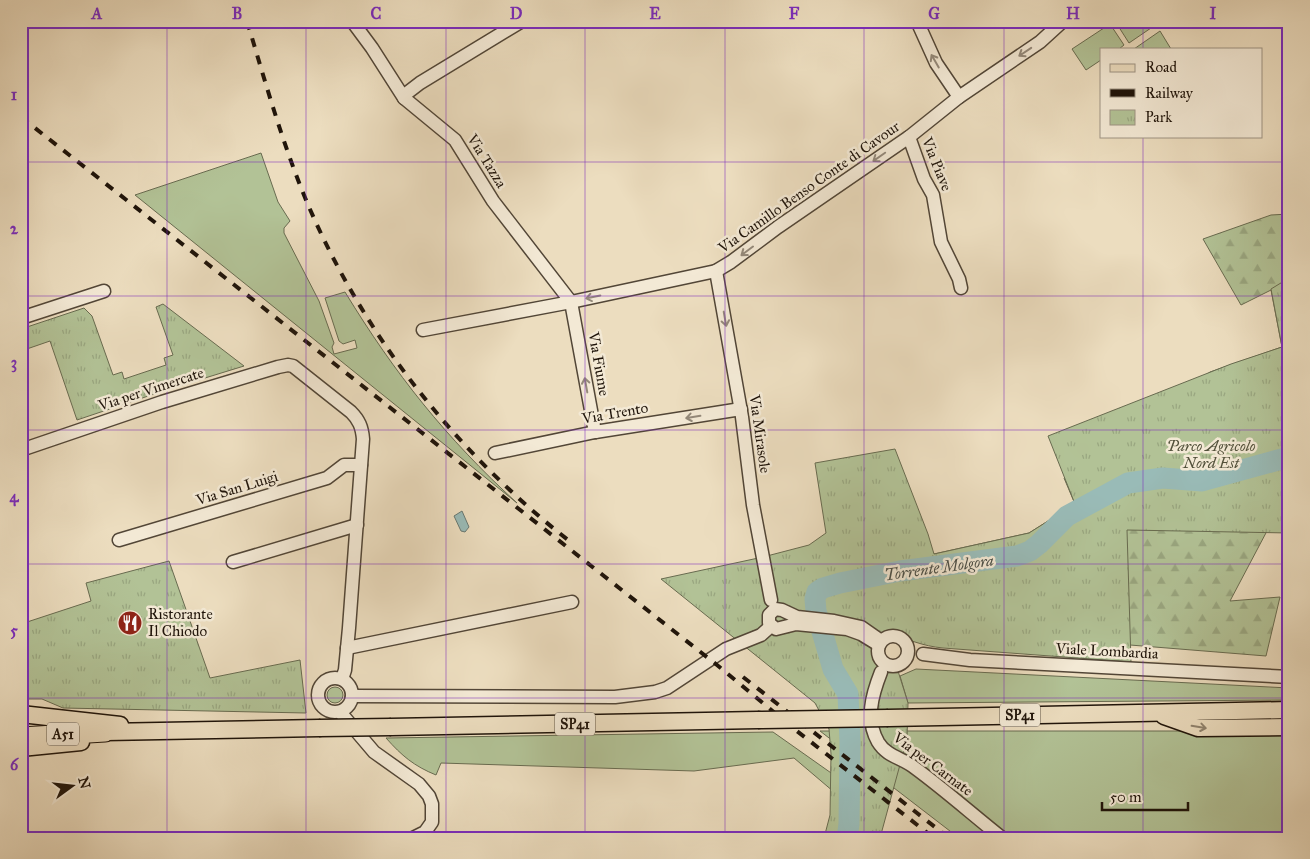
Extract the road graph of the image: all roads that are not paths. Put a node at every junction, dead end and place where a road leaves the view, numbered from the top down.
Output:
1 (352, 21) edge
2 (522, 21) edge
3 (917, 21) edge
4 (1063, 21) edge
5 (958, 97) junction
6 (404, 98) junction
7 (909, 137) junction
8 (716, 271) junction
9 (961, 288) dead end
10 (104, 291) dead end
11 (571, 302) junction
12 (21, 318) edge
13 (423, 330) dead end
14 (741, 409) junction
15 (595, 432) junction
16 (21, 450) edge
17 (495, 453) dead end
18 (361, 465) junction
19 (357, 525) junction
20 (119, 540) dead end
21 (233, 562) dead end
22 (572, 602) dead end
23 (772, 612) junction
24 (796, 620) junction
25 (880, 643) junction
26 (347, 648) junction
27 (907, 652) junction
28 (884, 666) junction
29 (1289, 677) edge
30 (342, 679) junction
31 (352, 696) junction
32 (1289, 710) edge
33 (340, 712) junction
34 (1152, 712) junction
35 (21, 714) edge
36 (1289, 727) edge
37 (21, 728) edge
38 (105, 732) junction
39 (172, 732) junction
40 (21, 737) edge
41 (21, 748) edge
42 (413, 838) edge
43 (1002, 838) edge

1 - 6 street, Via Tazza
2 - 6 street
5 -> 3 street
4 -> 5 street, Via Camillo Benso Conte di Cavour
5 - 7 street, Via Camillo Benso Conte di Cavour
6 - 11 street, Via Tazza
7 -> 8 street, Via Camillo Benso Conte di Cavour
7 - 9 street, Via Piave
8 -> 11 street, Via Camillo Benso Conte di Cavour
8 -> 14 street, Via Mirasole
10 - 12 street
11 - 13 street, Via Camillo Benso Conte di Cavour
15 -> 11 street, Via Fiume
14 -> 15 street, Via Trento
14 - 23 street, Via Mirasole
15 - 17 street, Via Trento
16 - 18 street, Via per Vimercate
18 - 19 street
18 - 20 street, Via San Luigi
19 - 21 street
19 - 26 street
22 - 26 street
23 - 24 street
23 - 24 street
23 - 31 street
24 - 25 street
25 - 27 street
25 - 28 street
26 - 30 street
27 - 28 street
27 - 29 street, Viale Lombardia
28 - 43 street, Via per Carnate
30 - 31 street
30 - 33 street
31 - 33 street
32 - 34 main road, SP41
33 - 42 street
34 -> 36 main road
34 - 39 main road, SP41, bridge
35 - 39 main road
37 - 38 highway, A51
38 - 39 main road, SP41
38 - 40 highway, A51
39 - 41 main road

